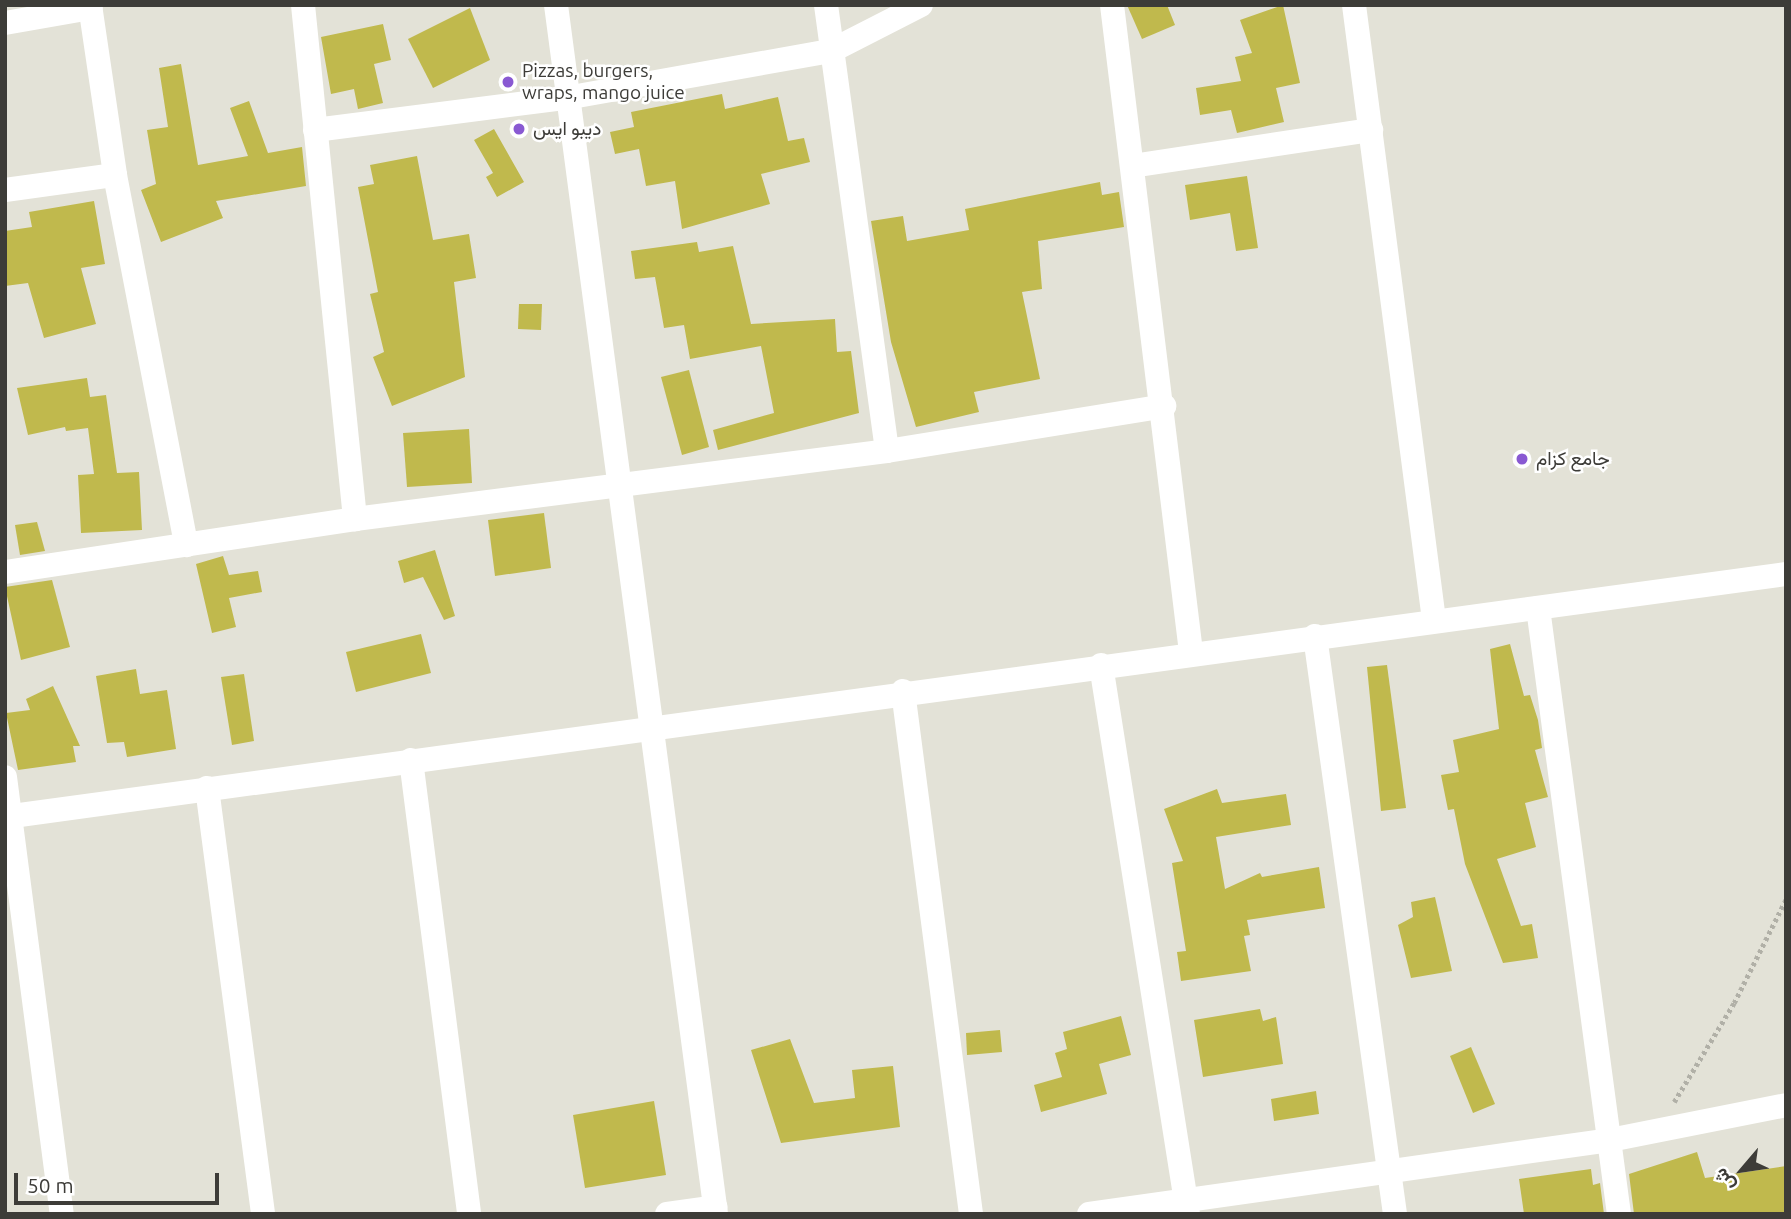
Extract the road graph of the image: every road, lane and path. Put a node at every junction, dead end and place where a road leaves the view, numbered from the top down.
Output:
1 (303, 5) edge
2 (556, 5) edge
3 (826, 5) edge
4 (921, 5) edge
5 (1112, 5) edge
6 (1354, 5) edge
7 (91, 7) edge
8 (5, 23) edge
9 (831, 51) junction
10 (566, 98) junction
11 (315, 130) junction
12 (1371, 130) junction
13 (1132, 166) junction
14 (115, 175) junction
15 (5, 190) edge
16 (1164, 406) junction
17 (887, 451) junction
18 (623, 488) junction
19 (355, 519) junction
20 (186, 545) junction
21 (5, 572) edge
22 (1786, 574) edge
23 (1538, 608) junction
24 (1434, 620) junction
25 (1315, 636) junction
26 (1191, 652) junction
27 (1101, 665) junction
28 (903, 691) junction
29 (654, 728) junction
30 (411, 760) junction
31 (5, 777) edge
32 (207, 788) junction
33 (8, 817) edge
34 (1786, 899) edge
35 (1786, 1105) edge
36 (1657, 1130) junction
37 (1610, 1140) junction
38 (1389, 1170) junction
39 (1187, 1206) edge
40 (716, 1210) edge
41 (62, 1214) edge
42 (263, 1214) edge
43 (469, 1214) edge
44 (667, 1214) edge
45 (971, 1214) edge
46 (1089, 1214) edge
47 (1395, 1214) edge
48 (1619, 1214) edge

1 - 11 street
2 - 10 street
3 - 9 street
4 - 9 street
5 - 13 street
6 - 12 street
7 - 8 street
7 - 14 street
9 - 10 street
9 - 17 street
10 - 11 street
10 - 18 street
11 - 19 street
12 - 13 street
12 - 24 street
13 - 16 street
14 - 15 street
14 - 20 street
16 - 17 street
16 - 26 street
17 - 18 street
18 - 19 street
18 - 29 street
19 - 20 street
20 - 21 street
22 - 23 street
23 - 24 street
23 - 37 street
24 - 25 street
25 - 26 street
25 - 38 street
26 - 27 street
27 - 28 street
27 - 39 street
28 - 29 street
28 - 45 street
29 - 30 street
29 - 40 street
30 - 32 street
30 - 43 street
31 - 33 street
32 - 33 street
32 - 42 street
33 - 41 street
34 - 36 path
35 - 36 street
36 - 37 street
37 - 38 street
37 - 48 street
38 - 39 street
38 - 47 street
39 - 46 street
40 - 44 street

